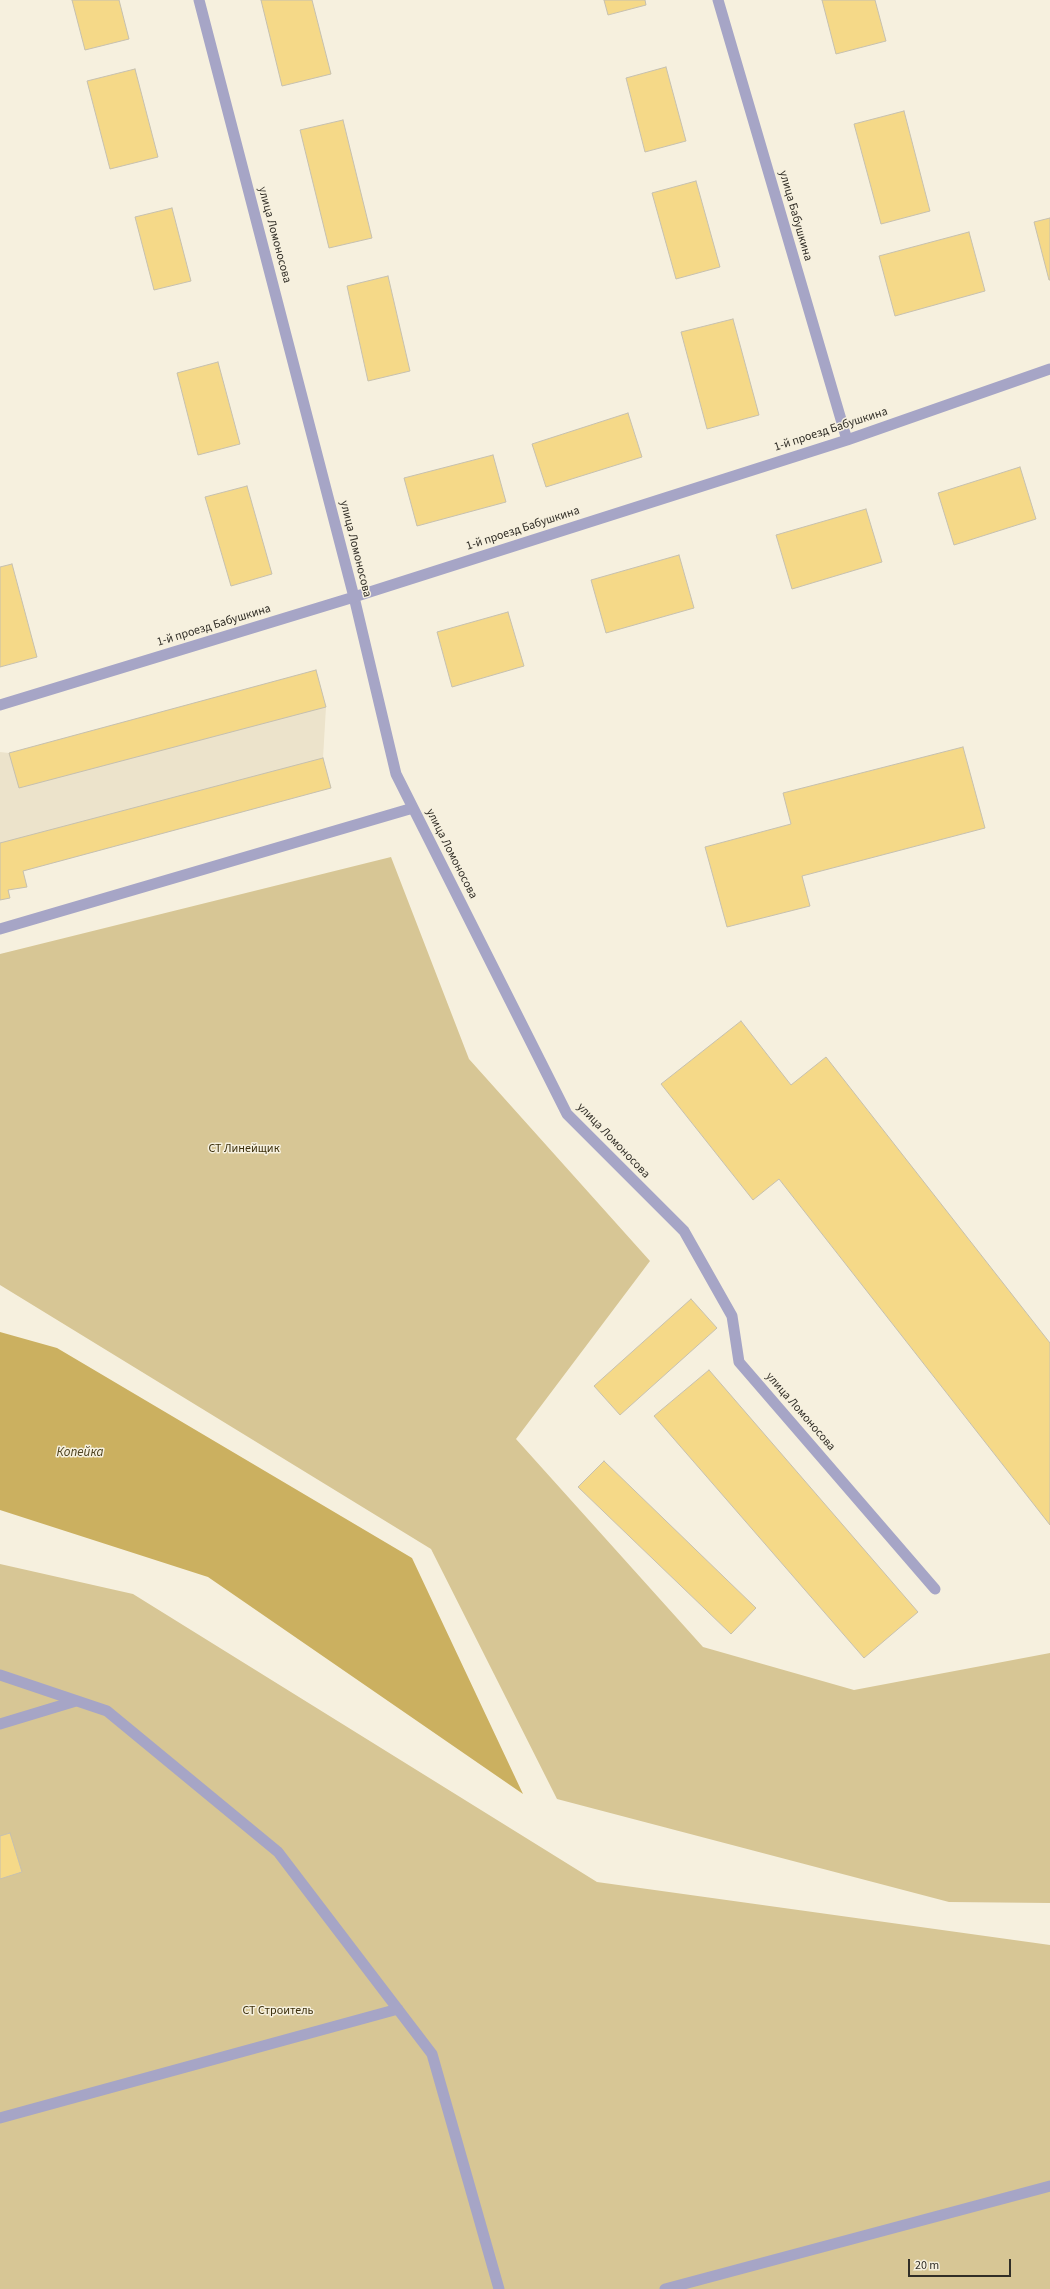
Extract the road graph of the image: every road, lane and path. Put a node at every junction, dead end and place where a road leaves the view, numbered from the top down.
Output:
1 (199, 0) edge
2 (718, 0) edge
3 (1050, 369) edge
4 (847, 440) junction
5 (354, 597) junction
6 (0, 705) edge
7 (413, 808) junction
8 (0, 929) edge
9 (935, 1589) dead end
10 (0, 1675) edge
11 (76, 1701) junction
12 (0, 1724) edge
13 (398, 2009) junction
14 (0, 2118) edge
15 (1050, 2186) edge
16 (499, 2289) edge
17 (665, 2289) edge

1 - 5 street, улица Ломоносова
2 - 4 street, улица Бабушкина
3 - 4 street, 1-й проезд Бабушкина
4 - 5 street, 1-й проезд Бабушкина
5 - 6 street, 1-й проезд Бабушкина
5 - 7 street, улица Ломоносова
7 - 8 street
7 - 9 street, улица Ломоносова
10 - 11 street
11 - 12 street
11 - 13 street
13 - 14 street
13 - 16 street
15 - 17 street

